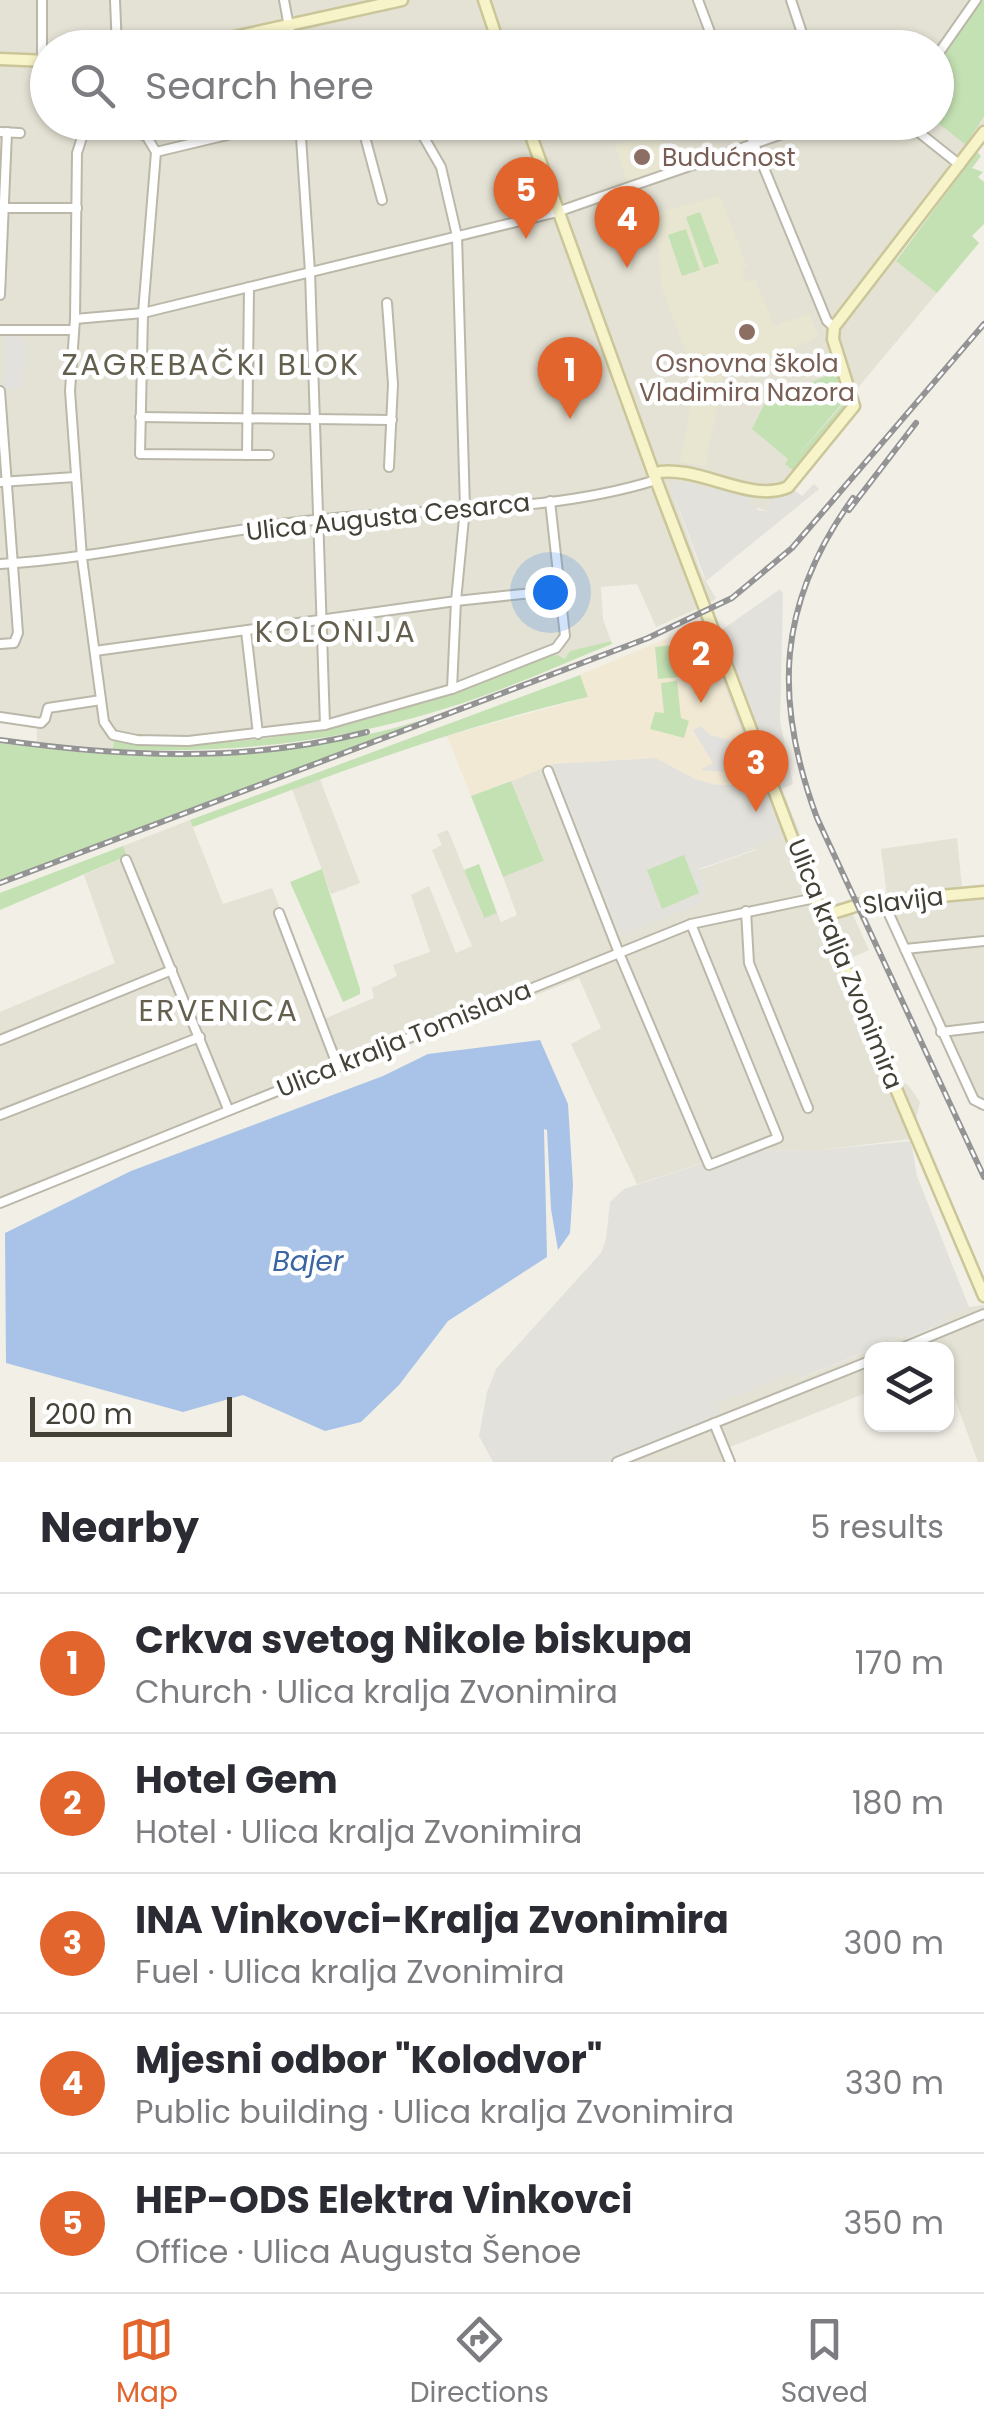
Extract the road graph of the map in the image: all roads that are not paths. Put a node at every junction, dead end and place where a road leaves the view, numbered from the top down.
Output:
1 (42, 0) edge
2 (115, 0) edge
3 (284, 0) edge
4 (402, 0) edge
5 (484, 0) edge
6 (698, 0) edge
7 (790, 0) edge
8 (976, 0) edge
9 (290, 25) junction
10 (43, 30) edge
11 (116, 30) edge
12 (267, 30) edge
13 (290, 30) edge
14 (494, 30) edge
15 (709, 30) edge
16 (801, 30) edge
17 (954, 31) edge
18 (0, 59) edge
19 (30, 60) edge
20 (3, 132) edge
21 (20, 132) dead end
22 (984, 132) edge
23 (81, 140) edge
24 (149, 140) edge
25 (206, 140) edge
26 (301, 140) edge
27 (366, 140) edge
28 (426, 140) edge
29 (532, 140) edge
30 (751, 140) edge
31 (767, 140) edge
32 (929, 140) edge
33 (753, 145) junction
34 (156, 152) junction
35 (960, 165) junction
36 (382, 200) dead end
37 (2, 208) edge
38 (77, 208) junction
39 (557, 212) junction
40 (458, 236) junction
41 (310, 272) junction
42 (249, 287) junction
43 (0, 295) edge
44 (388, 303) dead end
45 (143, 313) junction
46 (75, 319) junction
47 (834, 328) junction
48 (0, 330) edge
49 (73, 330) junction
50 (0, 391) edge
51 (0, 408) edge
52 (140, 418) junction
53 (247, 420) junction
54 (392, 420) junction
55 (316, 421) junction
56 (247, 455) junction
57 (270, 455) dead end
58 (389, 467) dead end
59 (75, 476) junction
60 (655, 476) junction
61 (4, 482) edge
62 (550, 501) junction
63 (465, 508) junction
64 (320, 519) junction
65 (82, 558) junction
66 (0, 564) edge
67 (13, 564) junction
68 (561, 590) junction
69 (456, 601) junction
70 (322, 621) junction
71 (246, 631) junction
72 (0, 644) edge
73 (95, 651) junction
74 (452, 689) junction
75 (101, 700) junction
76 (0, 716) edge
77 (326, 725) junction
78 (258, 734) junction
79 (548, 771) dead end
80 (126, 860) dead end
81 (984, 892) edge
82 (815, 898) junction
83 (883, 901) junction
84 (746, 911) junction
85 (279, 913) dead end
86 (823, 916) junction
87 (692, 924) junction
88 (984, 941) edge
89 (905, 949) junction
90 (619, 953) junction
91 (172, 970) junction
92 (984, 1027) edge
93 (941, 1032) junction
94 (200, 1036) junction
95 (0, 1040) edge
96 (338, 1067) junction
97 (984, 1105) edge
98 (228, 1108) junction
99 (808, 1108) dead end
100 (0, 1115) edge
101 (0, 1204) edge
102 (984, 1296) edge
103 (984, 1314) edge
104 (916, 1342) edge
105 (864, 1363) edge
106 (714, 1424) junction
107 (617, 1462) edge
108 (730, 1462) edge

1 - 10 street
2 - 11 street
3 - 9 street
4 - 9 main road
5 - 14 main road
6 - 15 street
7 - 16 street
8 - 17 street
9 - 12 main road
9 - 13 street
18 - 19 main road
20 - 21 street
20 - 37 street
22 - 35 main road
23 - 38 street
24 - 34 street
25 - 34 street
26 - 41 street
27 - 36 street
28 - 40 street
29 - 39 main road, Ulica kralja Zvonimira
30 - 33 street
31 - 33 street
32 - 35 street
33 - 39 street
33 - 47 street
34 - 45 street
35 - 47 main road
37 - 38 street
37 - 43 street
38 - 46 street
39 - 40 street
39 - 60 main road, Ulica kralja Zvonimira
40 - 41 street
40 - 63 street
41 - 42 street
41 - 55 street
42 - 45 street
42 - 53 street
44 - 54 street
45 - 46 street
45 - 52 street
46 - 49 street
47 - 60 main road
48 - 49 street
49 - 59 street
50 - 51 street
51 - 61 street
52 - 53 street
52 - 56 street
53 - 55 street
53 - 56 street
54 - 55 street
54 - 58 street
55 - 64 street
56 - 57 street
59 - 61 street
59 - 65 street
60 - 62 street, Ulica Augusta Cesarca
60 - 82 main road, Ulica kralja Zvonimira
61 - 67 street
62 - 63 street, Ulica Augusta Cesarca
62 - 68 street
63 - 64 street, Ulica Augusta Cesarca
63 - 69 street
64 - 65 street, Ulica Augusta Cesarca
64 - 70 street
65 - 67 street, Ulica Augusta Cesarca
65 - 73 street
66 - 67 street, Ulica Augusta Cesarca
67 - 72 street
68 - 69 street
68 - 74 street
69 - 70 street
69 - 74 street
70 - 71 street
70 - 77 street
71 - 73 street
71 - 78 street
73 - 75 street
74 - 77 street
75 - 76 street
75 - 78 street
77 - 78 street
79 - 90 street
80 - 91 street
81 - 83 main road, Slavija
82 - 84 street, Ulica kralja Tomislava
82 - 86 main road, Ulica kralja Zvonimira
83 - 86 main road, Slavija
83 - 89 street
84 - 87 street, Ulica kralja Tomislava
84 - 99 street
85 - 96 street
86 - 102 main road, Ulica kralja Zvonimira
87 - 90 street, Ulica kralja Tomislava
87 - 90 street
88 - 89 street
89 - 93 street
90 - 96 street, Ulica kralja Tomislava
91 - 94 street
91 - 95 street
92 - 93 street
93 - 97 street
94 - 98 street
94 - 100 street
96 - 98 street, Ulica kralja Tomislava
98 - 101 street, Ulica kralja Tomislava
103 - 104 street
105 - 106 street
106 - 107 street
106 - 108 street

